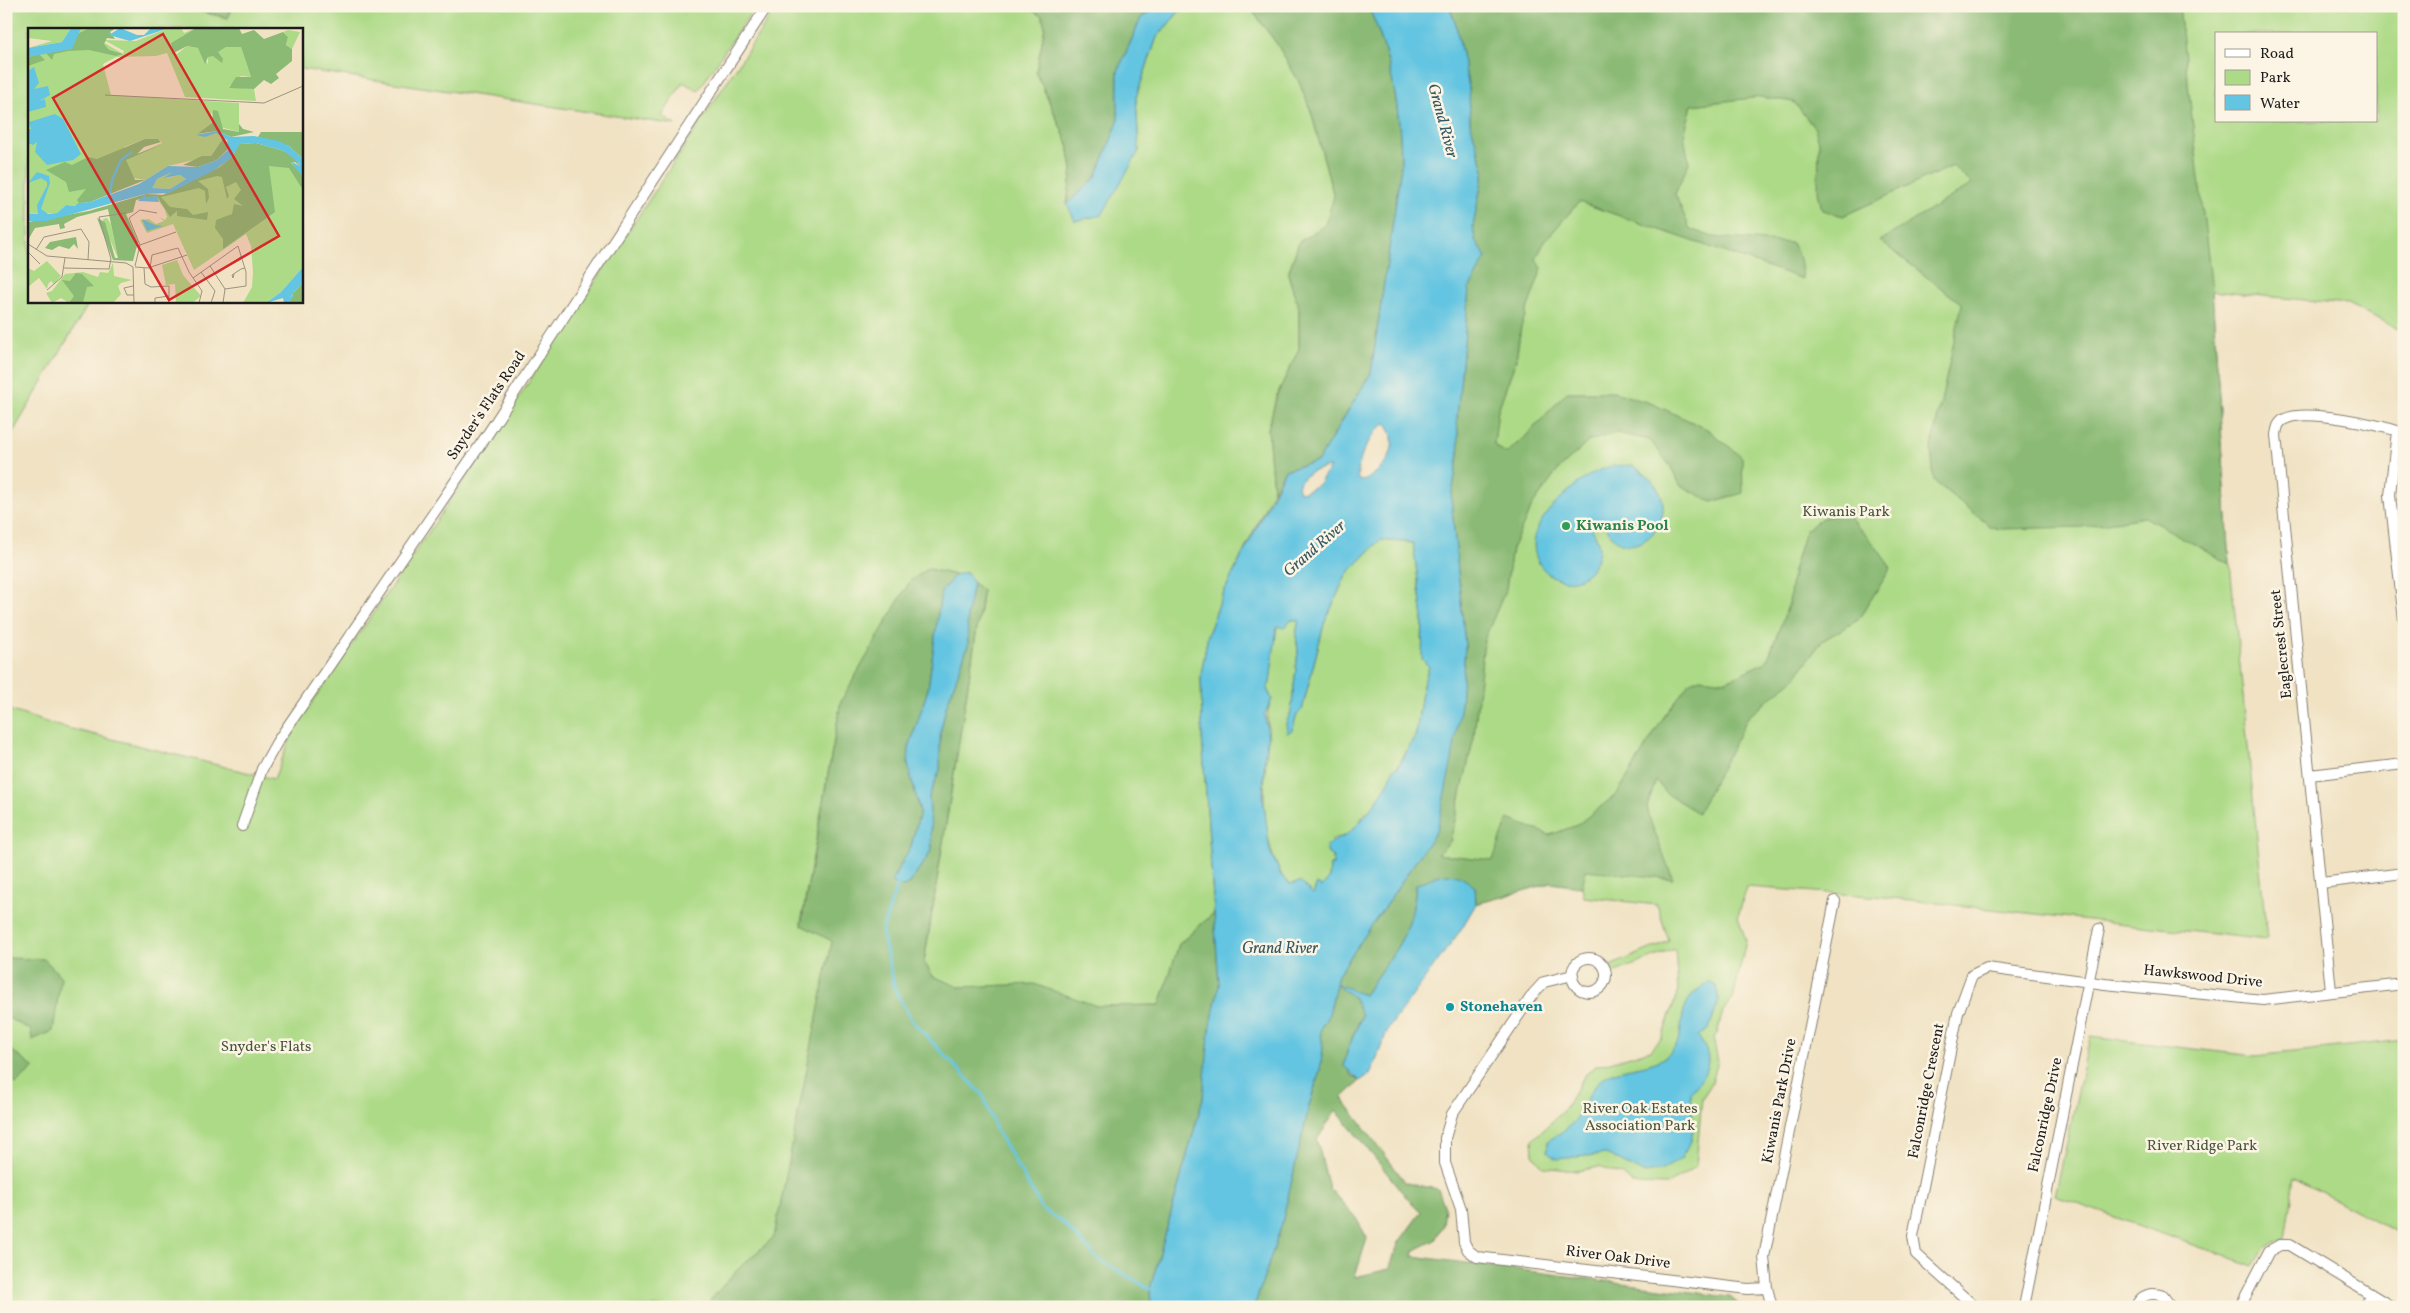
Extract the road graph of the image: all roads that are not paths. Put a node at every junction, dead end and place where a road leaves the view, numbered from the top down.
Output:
1 (767, 6) edge
2 (2400, 432) edge
3 (2404, 620) edge
4 (2404, 764) edge
5 (2310, 775) junction
6 (242, 826) dead end
7 (2404, 874) edge
8 (2321, 883) junction
9 (1835, 901) dead end
10 (2099, 930) dead end
11 (1573, 975) dead end
12 (2088, 982) junction
13 (2404, 984) edge
14 (2331, 991) junction
15 (1767, 1288) junction
16 (2372, 1294) junction
17 (1772, 1307) edge
18 (1975, 1307) edge
19 (2024, 1307) edge
20 (2136, 1307) edge
21 (2171, 1307) edge
22 (2240, 1307) edge
23 (2364, 1307) edge
24 (2392, 1307) edge

1 - 6 street, Snyder's Flats Road
2 - 3 street
2 - 5 street, Eaglecrest Street
4 - 5 street
5 - 8 street, Eaglecrest Street
7 - 8 street
8 - 14 street, Eaglecrest Street
9 - 15 street, Kiwanis Park Drive
10 - 12 street, Falconridge Drive
11 - 15 street, River Oak Drive
12 - 14 street, Hawkswood Drive
12 - 18 street, Falconridge Crescent
12 - 19 street, Falconridge Drive
13 - 14 street, Hawkswood Drive
15 - 17 street, Kiwanis Park Drive
16 - 22 street
16 - 23 street
16 - 24 street
20 - 21 street

